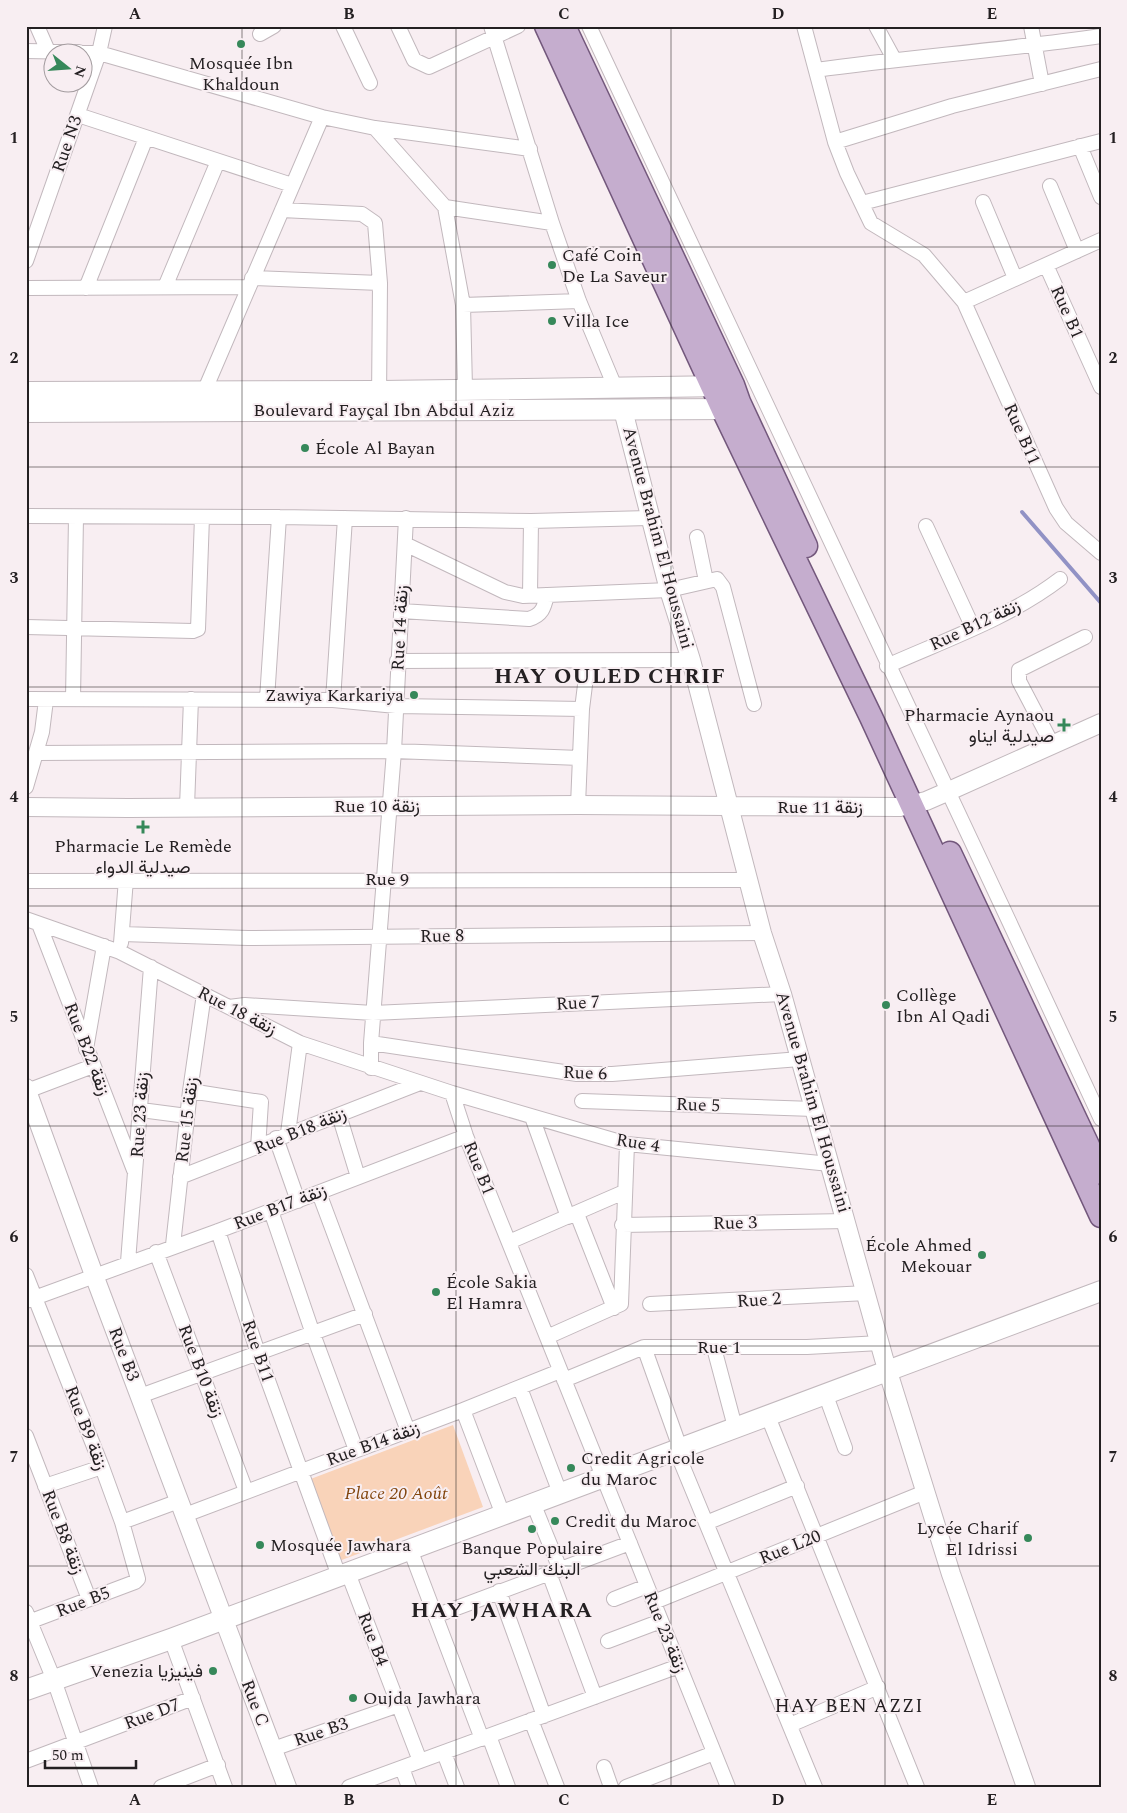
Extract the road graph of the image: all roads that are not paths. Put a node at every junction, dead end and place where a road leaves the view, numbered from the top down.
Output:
1 (37, 26) edge
2 (106, 26) edge
3 (274, 26) edge
4 (343, 26) edge
5 (398, 26) edge
6 (518, 26) edge
7 (546, 26) edge
8 (564, 26) edge
9 (589, 26) edge
10 (804, 26) edge
11 (876, 26) edge
12 (1031, 26) edge
13 (494, 32) edge
14 (260, 34) dead end
15 (1101, 36) edge
16 (44, 42) edge
17 (1035, 46) junction
18 (42, 52) edge
19 (27, 53) edge
20 (92, 53) edge
21 (99, 53) junction
22 (894, 59) junction
23 (1101, 69) edge
24 (816, 70) junction
25 (370, 83) dead end
26 (1042, 84) junction
27 (78, 115) junction
28 (322, 116) junction
29 (375, 128) junction
30 (146, 138) junction
31 (1101, 141) edge
32 (836, 142) junction
33 (1080, 146) junction
34 (530, 149) junction
35 (218, 161) junction
36 (292, 185) junction
37 (1050, 186) dead end
38 (1101, 197) edge
39 (983, 202) dead end
40 (862, 203) junction
41 (445, 207) junction
42 (282, 210) junction
43 (552, 223) junction
44 (1101, 240) edge
45 (1077, 251) junction
46 (26, 261) edge
47 (1046, 265) junction
48 (1015, 278) junction
49 (250, 283) junction
50 (380, 283) junction
51 (26, 288) edge
52 (86, 288) junction
53 (164, 288) junction
54 (579, 301) junction
55 (964, 302) junction
56 (463, 305) junction
57 (724, 386) junction
58 (615, 387) junction
59 (1101, 387) edge
60 (465, 388) junction
61 (26, 392) edge
62 (204, 392) junction
63 (761, 394) junction
64 (379, 401) junction
65 (733, 409) junction
66 (622, 410) junction
67 (26, 412) edge
68 (26, 516) edge
69 (76, 517) junction
70 (202, 517) junction
71 (279, 517) junction
72 (345, 518) junction
73 (406, 518) junction
74 (650, 518) junction
75 (530, 521) junction
76 (926, 526) dead end
77 (697, 537) dead end
78 (405, 544) junction
79 (1095, 553) edge
80 (1060, 579) dead end
81 (706, 580) junction
82 (669, 590) junction
83 (530, 595) junction
84 (547, 595) junction
85 (401, 611) junction
86 (26, 627) edge
87 (74, 628) junction
88 (973, 628) junction
89 (1085, 637) dead end
90 (691, 660) junction
91 (397, 661) junction
92 (588, 661) junction
93 (887, 666) junction
94 (26, 699) edge
95 (73, 699) junction
96 (191, 699) junction
97 (267, 699) junction
98 (46, 700) junction
99 (333, 700) junction
100 (754, 704) dead end
101 (396, 706) junction
102 (582, 709) junction
103 (1096, 725) edge
104 (1052, 744) junction
105 (189, 751) junction
106 (394, 751) junction
107 (36, 753) junction
108 (580, 758) junction
109 (26, 787) edge
110 (949, 791) junction
111 (919, 803) junction
112 (578, 805) junction
113 (390, 806) junction
114 (26, 807) edge
115 (187, 807) junction
116 (728, 807) junction
117 (126, 879) junction
118 (384, 879) junction
119 (748, 880) junction
120 (26, 881) edge
121 (33, 922) edge
122 (762, 933) junction
123 (122, 934) junction
124 (379, 937) junction
125 (104, 946) junction
126 (120, 952) junction
127 (151, 967) junction
128 (204, 994) junction
129 (782, 994) junction
130 (229, 1007) junction
131 (373, 1013) junction
132 (300, 1042) junction
133 (370, 1043) junction
134 (86, 1050) junction
135 (800, 1059) junction
136 (93, 1066) junction
137 (371, 1068) junction
138 (420, 1083) junction
139 (27, 1089) edge
140 (190, 1091) junction
141 (452, 1093) junction
142 (582, 1101) dead end
143 (141, 1110) junction
144 (814, 1110) junction
145 (339, 1115) junction
146 (187, 1116) junction
147 (532, 1117) junction
148 (1101, 1119) edge
149 (282, 1136) junction
150 (466, 1136) junction
151 (627, 1144) junction
152 (1087, 1144) edge
153 (258, 1148) junction
154 (830, 1164) junction
155 (136, 1173) junction
156 (1101, 1173) edge
157 (180, 1177) junction
158 (358, 1177) junction
159 (624, 1192) junction
160 (319, 1193) junction
161 (298, 1201) junction
162 (271, 1211) junction
163 (573, 1216) junction
164 (1101, 1216) edge
165 (847, 1221) junction
166 (622, 1225) junction
167 (218, 1231) junction
168 (509, 1242) junction
169 (173, 1246) junction
170 (156, 1252) junction
171 (128, 1262) junction
172 (26, 1275) edge
173 (94, 1275) junction
174 (1101, 1291) edge
175 (867, 1293) junction
176 (31, 1299) edge
177 (650, 1304) dead end
178 (617, 1306) junction
179 (365, 1314) junction
180 (313, 1334) junction
181 (547, 1337) junction
182 (880, 1343) junction
183 (644, 1347) junction
184 (714, 1348) junction
185 (258, 1353) junction
186 (888, 1371) junction
187 (202, 1375) junction
188 (562, 1375) junction
189 (520, 1388) junction
190 (825, 1394) junction
191 (140, 1396) junction
192 (463, 1410) junction
193 (768, 1414) junction
194 (735, 1427) junction
195 (408, 1431) junction
196 (26, 1436) edge
197 (845, 1448) dead end
198 (678, 1449) junction
199 (356, 1450) junction
200 (102, 1467) junction
201 (302, 1470) junction
202 (40, 1471) junction
203 (26, 1476) edge
204 (602, 1477) junction
205 (45, 1486) junction
206 (797, 1486) junction
207 (246, 1491) junction
208 (925, 1492) junction
209 (560, 1493) junction
210 (533, 1503) junction
211 (182, 1508) junction
212 (503, 1514) junction
213 (122, 1522) junction
214 (706, 1523) junction
215 (816, 1536) junction
216 (630, 1543) junction
217 (410, 1549) junction
218 (554, 1571) junction
219 (727, 1573) junction
220 (343, 1574) junction
221 (135, 1582) joint
222 (647, 1586) junction
223 (500, 1591) junction
224 (89, 1599) junction
225 (614, 1599) dead end
226 (654, 1602) junction
227 (435, 1616) junction
228 (28, 1619) edge
229 (223, 1619) junction
230 (661, 1621) junction
231 (171, 1639) junction
232 (608, 1641) dead end
233 (679, 1666) junction
234 (54, 1680) junction
235 (878, 1687) junction
236 (26, 1690) edge
237 (595, 1697) junction
238 (193, 1698) junction
239 (398, 1705) junction
240 (538, 1718) junction
241 (790, 1725) junction
242 (485, 1737) junction
243 (75, 1743) junction
244 (273, 1749) junction
245 (444, 1753) junction
246 (714, 1753) junction
247 (26, 1761) edge
248 (420, 1761) junction
249 (218, 1765) junction
250 (604, 1767) dead end
251 (402, 1768) junction
252 (663, 1780) edge
253 (353, 1786) edge
254 (92, 1787) edge
255 (161, 1787) edge
256 (225, 1787) edge
257 (287, 1787) edge
258 (409, 1787) edge
259 (457, 1787) edge
260 (508, 1787) edge
261 (556, 1787) edge
262 (611, 1787) edge
263 (626, 1787) edge
264 (728, 1787) edge
265 (815, 1787) edge
266 (917, 1787) edge
267 (1026, 1787) edge

1 - 16 street
2 - 21 street, Rue N3
3 - 14 street
4 - 25 street
5 - 13 street
6 - 13 street
7 - 57 main road
8 - 57 main road
9 - 63 street
10 - 24 street, Rue B11
11 - 22 street
12 - 17 street
13 - 34 street
15 - 17 street
17 - 22 street
17 - 26 street
18 - 19 street
20 - 21 street
21 - 27 street, Rue N3
21 - 28 street
22 - 24 street
23 - 26 street
24 - 32 street, Rue B11
26 - 32 street
27 - 30 street
27 - 46 street, Rue N3
28 - 29 street
28 - 36 street
29 - 34 street
29 - 41 street
30 - 35 street
30 - 52 street
31 - 33 street
32 - 40 street, Rue B11
33 - 38 street
33 - 40 street
34 - 43 street
35 - 36 street
35 - 53 street
36 - 42 street
37 - 45 street
39 - 48 street
40 - 55 street, Rue B11
41 - 43 street
41 - 56 street
42 - 49 street
42 - 50 street
43 - 54 street
44 - 45 street
45 - 47 street
47 - 48 street
47 - 59 street, Rue B1
48 - 55 street
49 - 50 street
49 - 53 street
49 - 62 street
50 - 64 street
51 - 52 street
52 - 53 street
54 - 56 street
54 - 58 street
55 - 79 street, Rue B11
56 - 60 street
57 - 58 main road, Boulevard Fayçal Ibn Abdul Aziz
57 - 63 street
57 - 65 main road
58 - 60 main road, Boulevard Fayçal Ibn Abdul Aziz
60 - 64 main road, Boulevard Fayçal Ibn Abdul Aziz
61 - 62 main road, Boulevard Fayçal Ibn Abdul Aziz
62 - 64 main road, Boulevard Fayçal Ibn Abdul Aziz
63 - 65 street
63 - 93 street
64 - 66 main road, Boulevard Fayçal Ibn Abdul Aziz
64 - 67 main road, Boulevard Fayçal Ibn Abdul Aziz
65 - 66 main road, Boulevard Fayçal Ibn Abdul Aziz
65 - 111 main road
66 - 74 street, Avenue Brahim El Houssaini
68 - 69 street
69 - 70 street
69 - 87 street
70 - 71 street
70 - 87 street
71 - 72 street
71 - 97 street
72 - 73 street
72 - 99 street
73 - 75 street
73 - 78 street, Rue 14 زنقة
74 - 75 street
74 - 82 street, Avenue Brahim El Houssaini
75 - 83 street
76 - 88 street
77 - 81 street
78 - 83 street
78 - 85 street, Rue 14 زنقة
80 - 88 street, Rue B12 زنقة
81 - 82 street
81 - 100 street
82 - 84 street
82 - 90 street, Avenue Brahim El Houssaini
83 - 84 street
84 - 85 street
85 - 91 street, Rue 14 زنقة
86 - 87 street
87 - 95 street
88 - 93 street, Rue B12 زنقة
89 - 104 street
90 - 92 street
90 - 116 street, Avenue Brahim El Houssaini
91 - 92 street
91 - 101 street, Rue 14 زنقة
92 - 102 street
93 - 110 street
94 - 98 street
95 - 96 street
95 - 98 street
96 - 97 street
96 - 105 street
97 - 99 street
98 - 107 street
99 - 101 street
101 - 102 street
101 - 106 street, Rue 14 زنقة
102 - 108 street
103 - 104 street, Rue 11 زنقة
104 - 110 street, Rue 11 زنقة
105 - 106 street
105 - 107 street
105 - 115 street
106 - 108 street
106 - 113 street, Rue 14 زنقة
107 - 109 street
108 - 112 street
110 - 111 street, Rue 11 زنقة
110 - 148 street
111 - 116 street, Rue 11 زنقة
111 - 152 main road
112 - 113 street, Rue 10 زنقة
112 - 116 street, Rue 10 زنقة
113 - 115 street, Rue 10 زنقة
113 - 118 street, Rue 14 زنقة
114 - 115 street, Rue 10 زنقة
116 - 119 street, Avenue Brahim El Houssaini
117 - 118 street, Rue 9
117 - 120 street, Rue 9
117 - 123 street
118 - 119 street, Rue 9
118 - 124 street, Rue 14 زنقة
119 - 122 street, Avenue Brahim El Houssaini
121 - 125 street, Rue 18 زنقة
121 - 134 street, Rue B22 زنقة
122 - 124 street, Rue 8
122 - 129 street, Avenue Brahim El Houssaini
123 - 124 street, Rue 8
123 - 126 street
124 - 131 street, Rue 14 زنقة
125 - 126 street, Rue 18 زنقة
125 - 134 street
126 - 127 street, Rue 18 زنقة
127 - 128 street, Rue 18 زنقة
127 - 143 street, Rue 23 زنقة
128 - 130 street, Rue 18 زنقة
128 - 140 street, Rue 15 زنقة
129 - 131 street, Rue 7
129 - 135 street, Avenue Brahim El Houssaini
130 - 131 street, Rue 7
130 - 132 street, Rue 18 زنقة
131 - 133 street, Rue 14 زنقة
132 - 137 street, Rue 18 زنقة
132 - 149 street
133 - 135 street, Rue 6
133 - 137 street, Rue 14 زنقة
134 - 136 street, Rue B22 زنقة
135 - 144 street, Avenue Brahim El Houssaini
136 - 139 street
136 - 155 street, Rue B22 زنقة
137 - 138 street, Rue 18 زنقة
138 - 141 street, Rue 18 زنقة
138 - 145 street, Rue B18 زنقة
139 - 173 street, Rue B3
140 - 146 street, Rue 15 زنقة
140 - 153 street
141 - 147 street, Rue 4
141 - 150 street, Rue B1
142 - 144 street, Rue 5
143 - 146 street
143 - 155 street, Rue 23 زنقة
144 - 154 street, Avenue Brahim El Houssaini
145 - 149 street, Rue B18 زنقة
145 - 158 street
146 - 157 street, Rue 15 زنقة
147 - 151 street, Rue 4
147 - 163 street
149 - 153 street, Rue B18 زنقة
149 - 161 street
150 - 158 street, Rue B17 زنقة
150 - 168 street, Rue B1
151 - 154 street, Rue 4
151 - 159 street
152 - 156 main road
152 - 164 main road
153 - 157 street, Rue B18 زنقة
154 - 165 street, Avenue Brahim El Houssaini
155 - 171 street, Rue 23 زنقة
157 - 169 street, Rue 15 زنقة
158 - 160 street, Rue B17 زنقة
159 - 163 street
159 - 166 street
160 - 161 street, Rue B17 زنقة
160 - 179 street
161 - 162 street, Rue B17 زنقة
162 - 167 street, Rue B17 زنقة
162 - 180 street
163 - 168 street
163 - 178 street
165 - 166 street, Rue 3
165 - 175 street, Avenue Brahim El Houssaini
166 - 178 street
167 - 169 street, Rue B17 زنقة
167 - 185 street, Rue B11
168 - 181 street, Rue B1
169 - 170 street, Rue B17 زنقة
170 - 171 street, Rue B17 زنقة
170 - 187 street, Rue B10 زنقة
171 - 173 street, Rue B17 زنقة
172 - 176 street, Rue B9 زنقة
173 - 176 street, Rue B17 زنقة
173 - 191 street, Rue B3
174 - 186 main road
175 - 177 street, Rue 2
175 - 182 street, Avenue Brahim El Houssaini
176 - 200 street, Rue B9 زنقة
178 - 181 street
179 - 180 street
179 - 195 street
180 - 185 street
180 - 199 street
181 - 188 street, Rue B1
182 - 184 street, Rue 1
182 - 186 street, Avenue Brahim El Houssaini
183 - 184 street, Rue 1
183 - 188 street, Rue 1
183 - 198 street
184 - 194 street
185 - 187 street
185 - 201 street, Rue B11
186 - 190 main road
186 - 208 street, Avenue Brahim El Houssaini
187 - 191 street
187 - 207 street, Rue B10 زنقة
188 - 189 street, Rue B14 زنقة
188 - 204 street, Rue B1
189 - 192 street, Rue B14 زنقة
189 - 209 street
190 - 193 main road
190 - 197 street
191 - 211 street, Rue B3
192 - 195 street, Rue B14 زنقة
192 - 212 street
193 - 194 main road
193 - 206 street
194 - 198 main road
195 - 199 street, Rue B14 زنقة
196 - 202 street, Rue B8 زنقة
198 - 204 main road
198 - 214 street
199 - 201 street, Rue B14 زنقة
200 - 205 street
200 - 213 street, Rue B9 زنقة
201 - 207 street, Rue B14 زنقة
201 - 220 street, Rue B11
202 - 203 street
202 - 205 street, Rue B8 زنقة
204 - 209 main road
204 - 216 street, Rue 23 زنقة
205 - 224 street, Rue B8 زنقة
206 - 214 street
206 - 215 street
207 - 211 street, Rue B14 زنقة
208 - 215 street, Rue L20
208 - 267 street, Avenue Brahim El Houssaini
209 - 210 main road
210 - 212 main road
210 - 218 street
211 - 213 street, Rue B14 زنقة
211 - 229 street, Rue B3
212 - 217 main road
213 - 221 street, Rue B9 زنقة
214 - 219 street
215 - 219 street, Rue L20
215 - 235 street
216 - 218 street
216 - 222 street, Rue 23 زنقة
217 - 220 main road
217 - 227 street
218 - 223 street
218 - 237 street
219 - 226 street, Rue L20
219 - 241 street
220 - 229 main road
220 - 239 street, Rue B4
221 - 224 street, Rue B5
222 - 225 street
222 - 226 street, Rue 23 زنقة
223 - 227 street
223 - 240 street
224 - 228 street, Rue B5
226 - 230 street, Rue 23 زنقة
227 - 242 street
228 - 234 street, Rue B5
229 - 231 main road
229 - 244 street, Rue C
230 - 232 street
230 - 233 street, Rue 23 زنقة
231 - 234 main road
231 - 238 street
233 - 237 street
233 - 246 street, Rue 23 زنقة
234 - 236 main road
234 - 243 street, Rue B5
235 - 241 street
235 - 266 street
237 - 240 street
238 - 243 street, Rue D7
238 - 249 street
239 - 244 street, Rue B3
239 - 248 street, Rue B4
240 - 242 street
240 - 261 street
241 - 265 street
242 - 245 street
242 - 260 street
243 - 247 street, Rue D7
243 - 254 street, Rue B5
244 - 257 street, Rue C
245 - 248 street
245 - 259 street
246 - 252 street
246 - 264 street, Rue 23 زنقة
248 - 251 street
249 - 255 street
249 - 256 street
250 - 262 street
251 - 253 street
251 - 258 street
252 - 263 street

